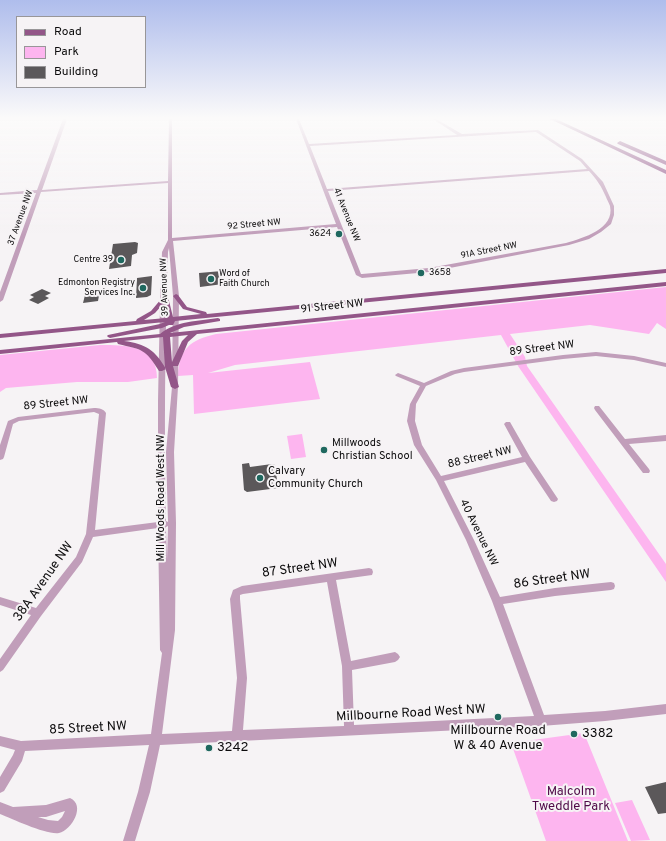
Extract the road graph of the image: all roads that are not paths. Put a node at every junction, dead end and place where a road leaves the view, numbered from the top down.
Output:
1 (50, 158) edge
2 (170, 158) edge
3 (312, 158) edge
4 (578, 158) edge
5 (628, 158) edge
6 (637, 158) edge
7 (645, 158) edge
8 (655, 158) edge
9 (666, 163) edge
10 (666, 168) edge
11 (591, 170) junction
12 (666, 172) edge
13 (666, 178) edge
14 (170, 182) junction
15 (325, 190) junction
16 (38, 192) junction
17 (0, 194) edge
18 (339, 226) junction
19 (170, 240) junction
20 (666, 271) edge
21 (359, 275) joint
22 (666, 284) edge
23 (163, 289) junction
24 (176, 296) junction
25 (164, 299) junction
26 (0, 300) edge
27 (318, 305) junction
28 (217, 315) junction
29 (120, 324) junction
30 (169, 327) junction
31 (195, 332) junction
32 (0, 336) edge
33 (101, 341) junction
34 (32, 349) junction
35 (0, 352) edge
36 (175, 364) junction
37 (666, 365) edge
38 (162, 369) junction
39 (398, 375) dead end
40 (424, 385) junction
41 (175, 387) junction
42 (597, 408) dead end
43 (101, 412) joint
44 (508, 424) dead end
45 (666, 438) edge
46 (623, 442) junction
47 (0, 457) edge
48 (526, 459) junction
49 (646, 470) dead end
50 (439, 480) junction
51 (554, 499) dead end
52 (172, 523) junction
53 (162, 524) junction
54 (90, 534) junction
55 (369, 572) dead end
56 (331, 578) junction
57 (611, 586) dead end
58 (0, 601) edge
59 (497, 601) junction
60 (38, 613) junction
61 (395, 657) dead end
62 (347, 666) junction
63 (0, 667) edge
64 (165, 675) junction
65 (666, 708) edge
66 (541, 721) junction
67 (349, 731) junction
68 (237, 736) junction
69 (156, 740) junction
70 (0, 741) edge
71 (21, 746) junction
72 (0, 787) edge
73 (0, 808) edge
74 (13, 813) dead end
75 (129, 841) edge

1 - 16 street, 37 Avenue NW
2 - 14 street, 39 Avenue NW
3 - 15 street, 41 Avenue NW
4 - 11 street
5 - 13 highway
6 - 12 highway
7 - 10 highway
8 - 9 highway
11 - 15 street
11 - 21 street, 91A Street NW
14 - 16 street
14 - 19 street, 39 Avenue NW
15 - 18 street, 41 Avenue NW
16 - 17 street
16 - 26 street, 37 Avenue NW
18 - 19 street, 92 Street NW
18 - 21 street, 41 Avenue NW
19 - 23 street, 39 Avenue NW
19 - 24 street, 39 Avenue NW
20 - 27 main road, 91 Street NW
22 - 31 main road, 91 Street NW
23 - 25 street, 39 Avenue NW
23 - 30 main road
24 - 28 main road
24 - 30 street, 39 Avenue NW
25 - 29 main road
25 - 30 street, 39 Avenue NW
27 - 28 main road, 91 Street NW
27 - 30 main road
28 - 30 main road, 91 Street NW
29 - 30 main road, 91 Street NW
29 - 32 main road, 91 Street NW
30 - 31 main road, 91 Street NW
30 - 33 main road, 91 Street NW
30 - 34 main road
30 - 36 street, Mill Woods Road West NW
30 - 38 street, Mill Woods Road West NW
30 - 41 main road
31 - 36 main road
33 - 34 main road, 91 Street NW
33 - 38 main road
34 - 35 main road, 91 Street NW
36 - 41 street, Mill Woods Road West NW
37 - 40 street, 89 Street NW
38 - 53 street, Mill Woods Road West NW
39 - 40 street
40 - 50 street, 40 Avenue NW
41 - 52 street, Mill Woods Road West NW
42 - 46 street
43 - 47 street, 89 Street NW
43 - 54 street, 38A Avenue NW
44 - 48 street
45 - 46 street
46 - 49 street
48 - 50 street, 88 Street NW
48 - 51 street
50 - 59 street, 40 Avenue NW
52 - 53 street
52 - 64 street, Mill Woods Road West NW
53 - 54 street
53 - 64 street, Mill Woods Road West NW
54 - 60 street, 38A Avenue NW
55 - 56 street, 87 Street NW
56 - 62 street
56 - 68 street, 87 Street NW
57 - 59 street, 86 Street NW
58 - 60 street
59 - 66 street, 40 Avenue NW
60 - 63 street, 38A Avenue NW
61 - 62 street
62 - 67 street
64 - 69 street, Mill Woods Road West NW
65 - 66 street, Millbourne Road West NW
66 - 67 street, Millbourne Road West NW
67 - 68 street, Millbourne Road West NW
68 - 69 street, Millbourne Road West NW
69 - 71 street, 85 Street NW
69 - 75 street, Mill Woods Road West NW
70 - 71 street, 85 Street NW
71 - 72 street
73 - 74 street

